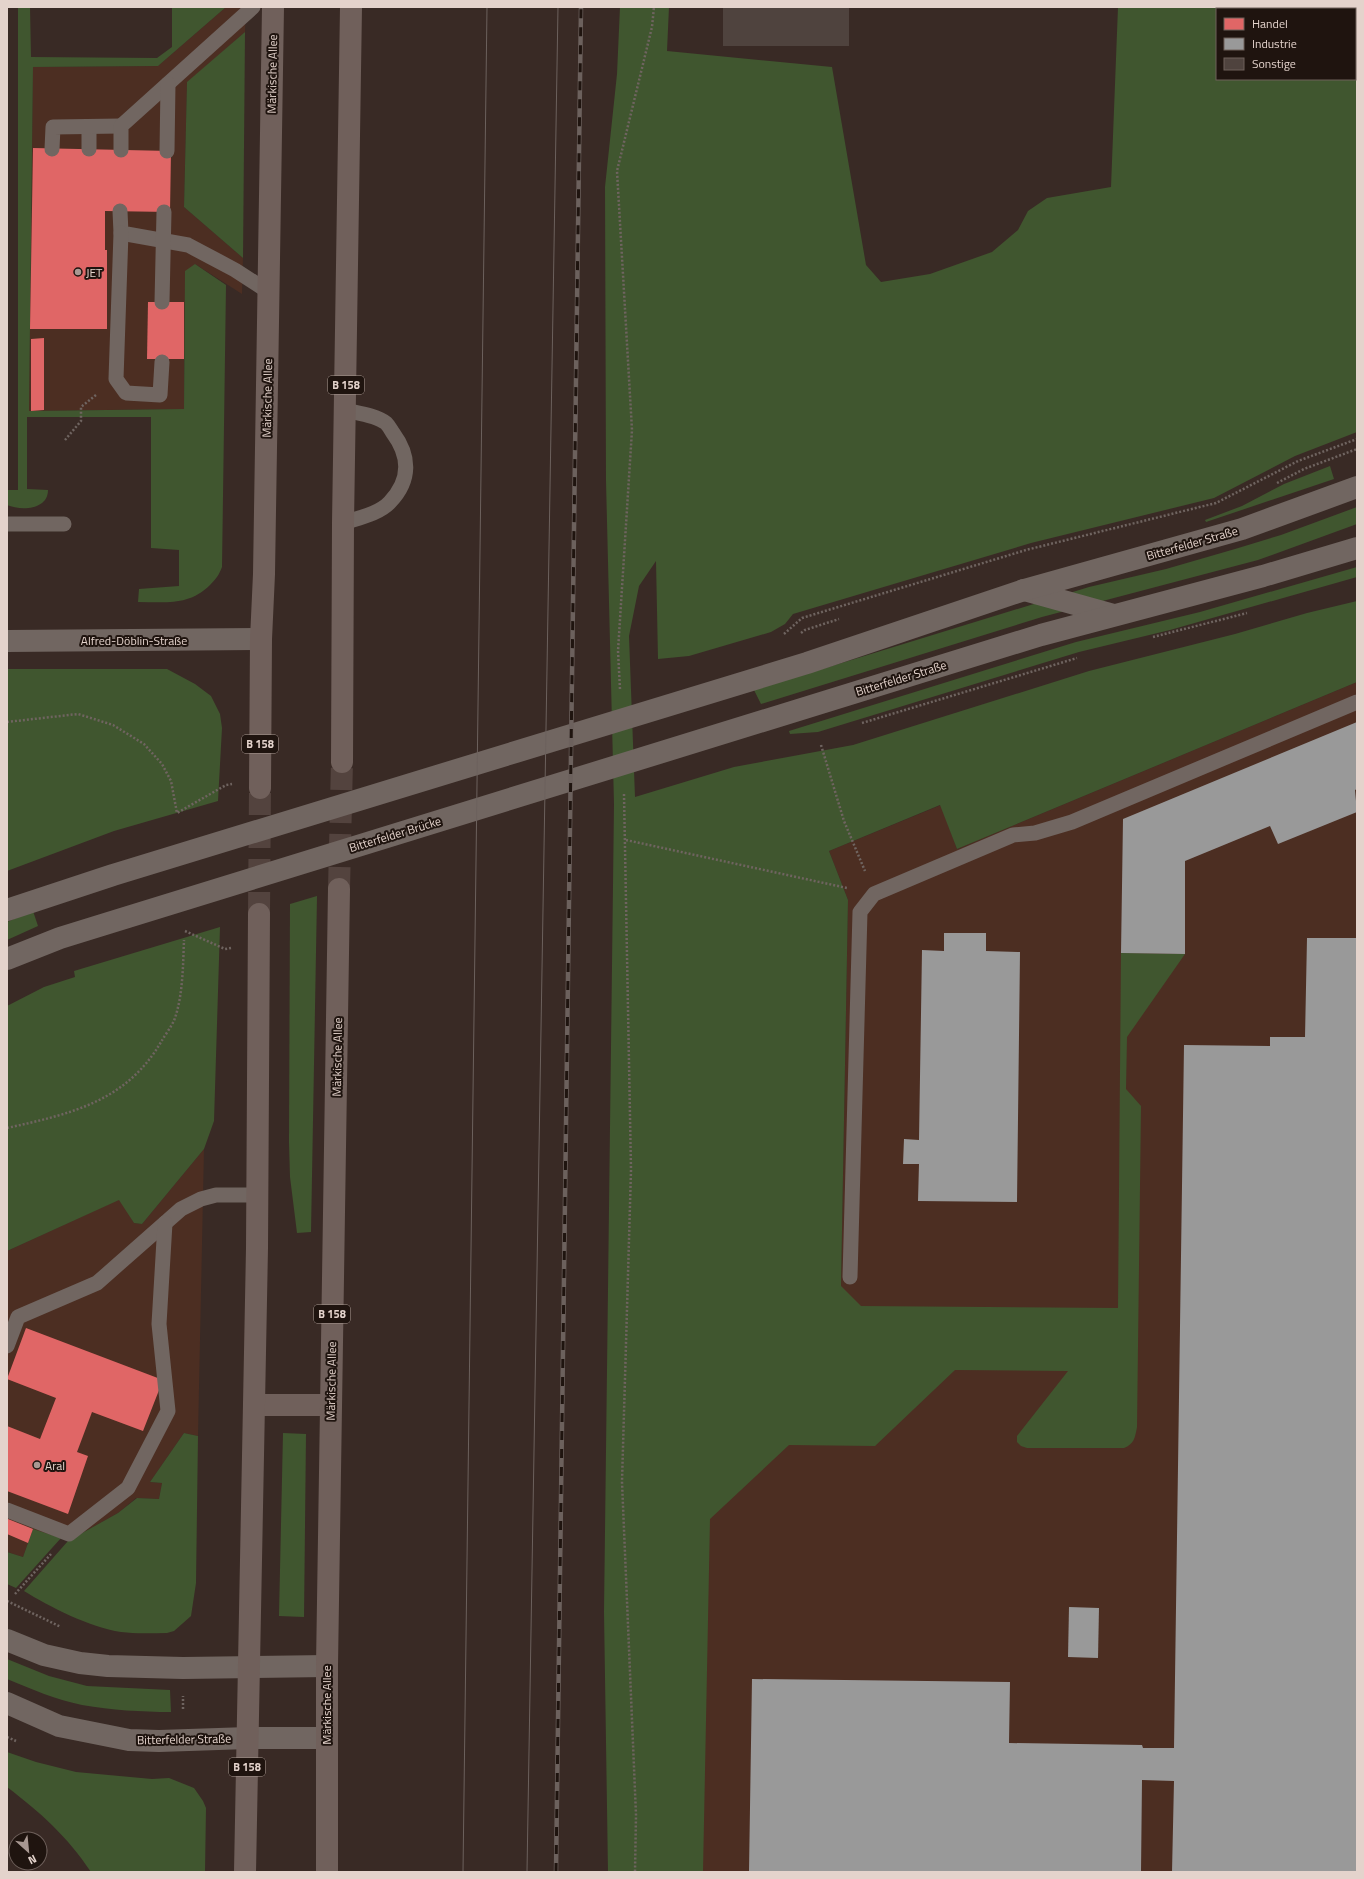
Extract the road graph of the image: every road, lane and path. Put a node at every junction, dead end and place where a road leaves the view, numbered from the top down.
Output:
1 (253, 7) edge
2 (274, 7) edge
3 (351, 7) edge
4 (654, 7) edge
5 (168, 84) junction
6 (121, 126) junction
7 (89, 127) junction
8 (52, 148) dead end
9 (89, 149) dead end
10 (121, 150) dead end
11 (167, 151) dead end
12 (120, 211) dead end
13 (164, 212) dead end
14 (120, 233) junction
15 (163, 240) junction
16 (269, 292) junction
17 (162, 302) dead end
18 (162, 362) dead end
19 (81, 407) dead end
20 (345, 410) junction
21 (1357, 439) edge
22 (65, 440) dead end
23 (1357, 487) edge
24 (343, 523) junction
25 (7, 524) edge
26 (64, 524) dead end
27 (1357, 548) edge
28 (1024, 590) junction
29 (1251, 611) dead end
30 (1114, 615) junction
31 (784, 634) dead end
32 (261, 639) junction
33 (1148, 639) dead end
34 (7, 641) edge
35 (1080, 657) dead end
36 (620, 690) dead end
37 (1357, 702) edge
38 (909, 709) dead end
39 (7, 722) edge
40 (688, 743) joint
41 (821, 745) dead end
42 (342, 762) tunnel mouth
43 (260, 784) joint
44 (624, 793) dead end
45 (626, 840) junction
46 (339, 889) tunnel mouth
47 (874, 894) junction
48 (7, 910) edge
49 (259, 914) tunnel mouth
50 (185, 931) dead end
51 (184, 940) dead end
52 (259, 947) junction
53 (7, 959) edge
54 (7, 1128) edge
55 (257, 1195) junction
56 (165, 1223) junction
57 (850, 1277) dead end
58 (7, 1346) edge
59 (331, 1404) junction
60 (254, 1405) junction
61 (7, 1510) edge
62 (69, 1534) junction
63 (15, 1594) dead end
64 (7, 1600) edge
65 (62, 1628) dead end
66 (7, 1640) edge
67 (249, 1666) junction
68 (327, 1666) junction
69 (183, 1692) dead end
70 (7, 1703) edge
71 (182, 1709) dead end
72 (248, 1738) junction
73 (326, 1738) junction
74 (246, 1872) edge
75 (326, 1872) edge
76 (636, 1872) edge

1 - 5 lane
2 - 16 main road, Märkische Allee / B 158
3 - 20 main road, B 158
4 - 36 path
5 - 6 lane
5 - 11 lane
6 - 7 lane
6 - 10 lane
7 - 8 lane
7 - 9 lane
12 - 14 lane
13 - 15 lane
14 - 15 lane
14 - 18 lane
15 - 16 lane
15 - 17 lane
16 - 32 main road, Märkische Allee / B 158
19 - 22 path
20 - 24 main road, B 158
20 - 24 lane
21 - 31 path
23 - 28 main road, Bitterfelder Straße
24 - 42 main road, B 158
25 - 26 lane
27 - 30 main road, Bitterfelder Straße
28 - 30 main road
28 - 48 main road, Bitterfelder Straße
29 - 33 path
30 - 40 main road, Bitterfelder Straße
32 - 34 main road, Alfred-Döblin-Straße
32 - 43 main road, Märkische Allee / B 158
35 - 38 path
37 - 47 lane
39 - 43 path
40 - 53 main road, Bitterfelder Brücke
41 - 47 path
44 - 45 path
45 - 47 path
45 - 76 path
46 - 59 main road, Märkische Allee / B 158
47 - 57 lane
49 - 52 main road, B 158
50 - 52 path
51 - 54 path
52 - 55 main road, B 158
55 - 56 lane
55 - 60 main road, B 158
56 - 58 lane
56 - 62 lane
59 - 60 main road
59 - 68 main road, Märkische Allee / B 158
60 - 67 main road, B 158
61 - 62 lane
62 - 63 path
64 - 65 path
66 - 67 main road
67 - 68 main road
67 - 72 main road, B 158
68 - 73 main road, Märkische Allee / B 158
69 - 71 path
70 - 72 main road, Bitterfelder Straße
72 - 73 main road, Bitterfelder Straße
72 - 74 main road, B 158
73 - 75 main road, Märkische Allee / B 158

